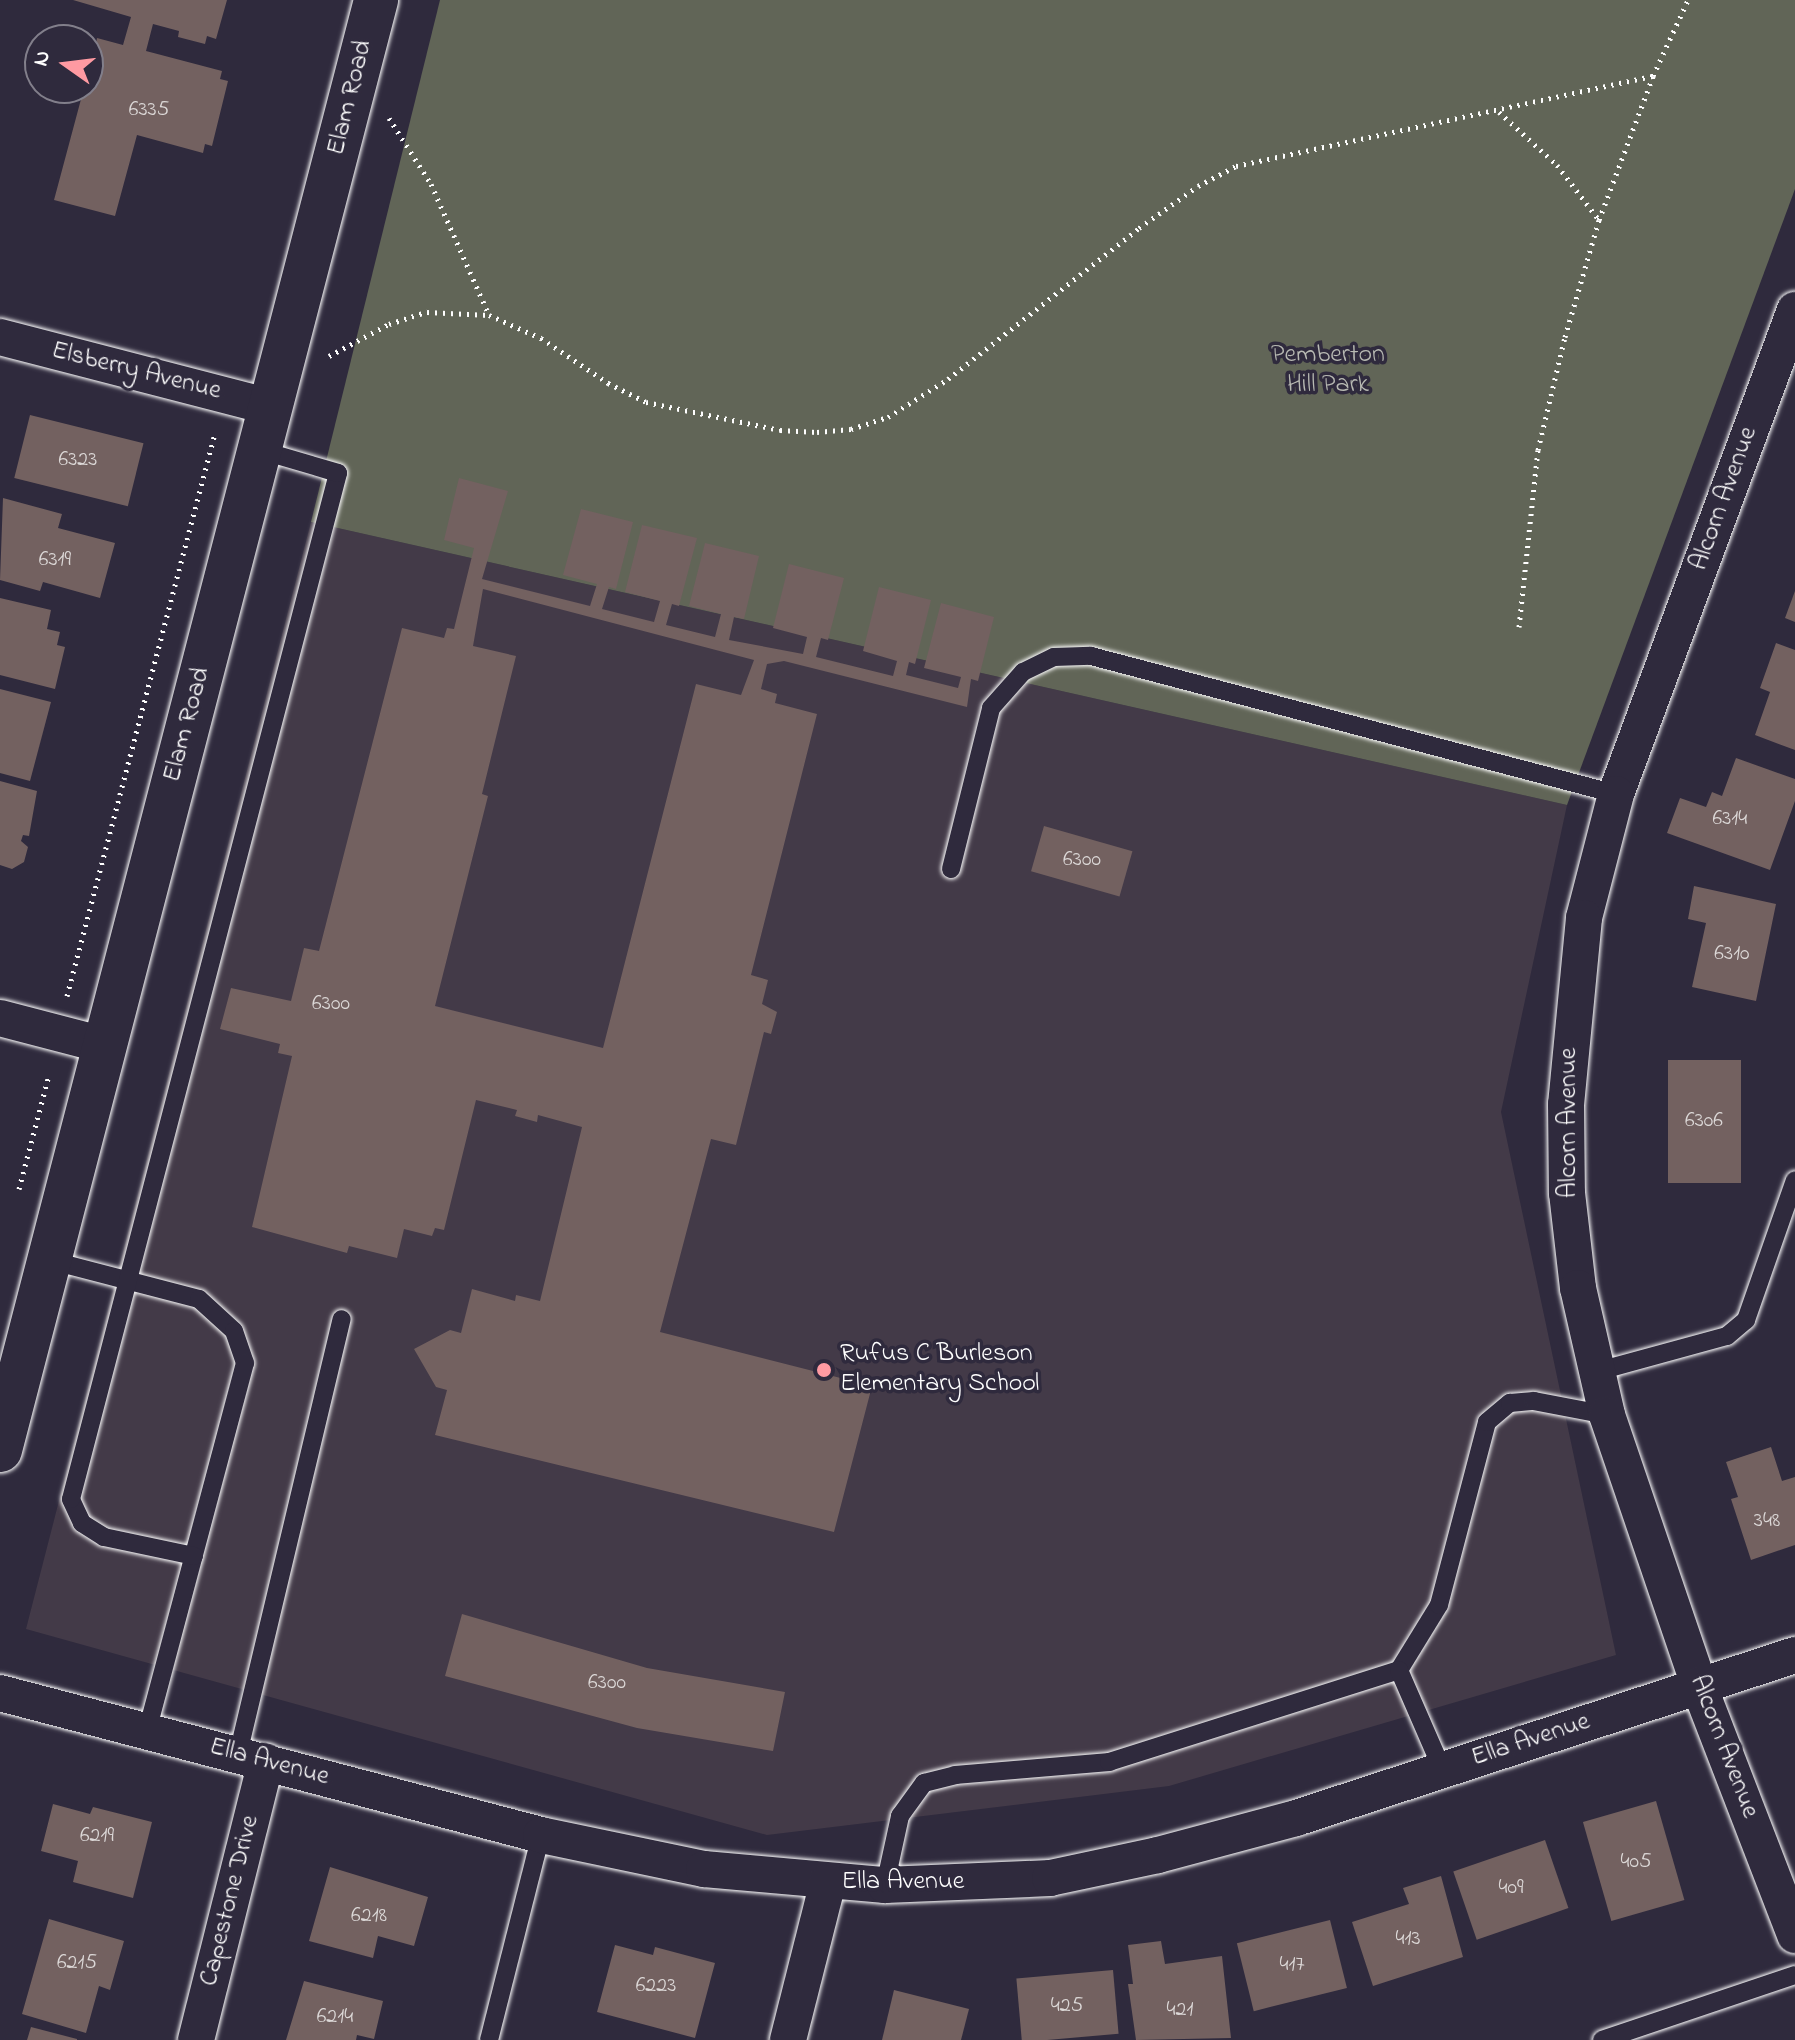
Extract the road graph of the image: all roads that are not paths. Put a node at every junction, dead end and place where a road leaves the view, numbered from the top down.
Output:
1 (376, 0) edge
2 (1795, 310) edge
3 (0, 337) edge
4 (271, 407) junction
5 (260, 450) junction
6 (1616, 794) junction
7 (951, 869) dead end
8 (0, 1018) edge
9 (104, 1045) junction
10 (1795, 1180) edge
11 (49, 1260) junction
12 (129, 1281) junction
13 (342, 1319) dead end
14 (1595, 1372) junction
15 (1607, 1415) junction
16 (0, 1450) edge
17 (194, 1556) junction
18 (1795, 1655) edge
19 (1399, 1670) junction
20 (1699, 1686) junction
21 (0, 1693) edge
22 (147, 1731) junction
23 (252, 1758) junction
24 (1443, 1771) junction
25 (541, 1835) junction
26 (828, 1882) junction
27 (885, 1885) junction
28 (1795, 1935) edge
29 (1795, 1975) edge
30 (196, 2040) edge
31 (489, 2040) edge
32 (788, 2040) edge
33 (1602, 2040) edge

1 - 4 street, Elam Road
2 - 6 street, Alcorn Avenue
3 - 4 street, Elsberry Avenue
4 - 5 street, Elam Road
5 - 9 street, Elam Road
5 - 12 lane
6 - 7 lane
6 - 14 street, Alcorn Avenue
8 - 9 street
9 - 11 street, Elam Road
10 - 14 lane
11 - 12 lane
11 - 16 street, Elam Road
12 - 17 lane
12 - 17 lane
13 - 23 lane
14 - 15 street, Alcorn Avenue
15 - 19 lane
15 - 20 street, Alcorn Avenue
17 - 22 lane
18 - 20 street, Ella Avenue
19 - 24 lane
19 - 27 lane
20 - 24 street, Ella Avenue
20 - 28 street, Alcorn Avenue
21 - 22 street, Ella Avenue
22 - 23 street, Ella Avenue
23 - 25 street, Ella Avenue
23 - 30 street, Capestone Drive
24 - 27 street, Ella Avenue
25 - 26 street, Ella Avenue
25 - 31 lane
26 - 27 street, Ella Avenue
26 - 32 street
29 - 33 lane

